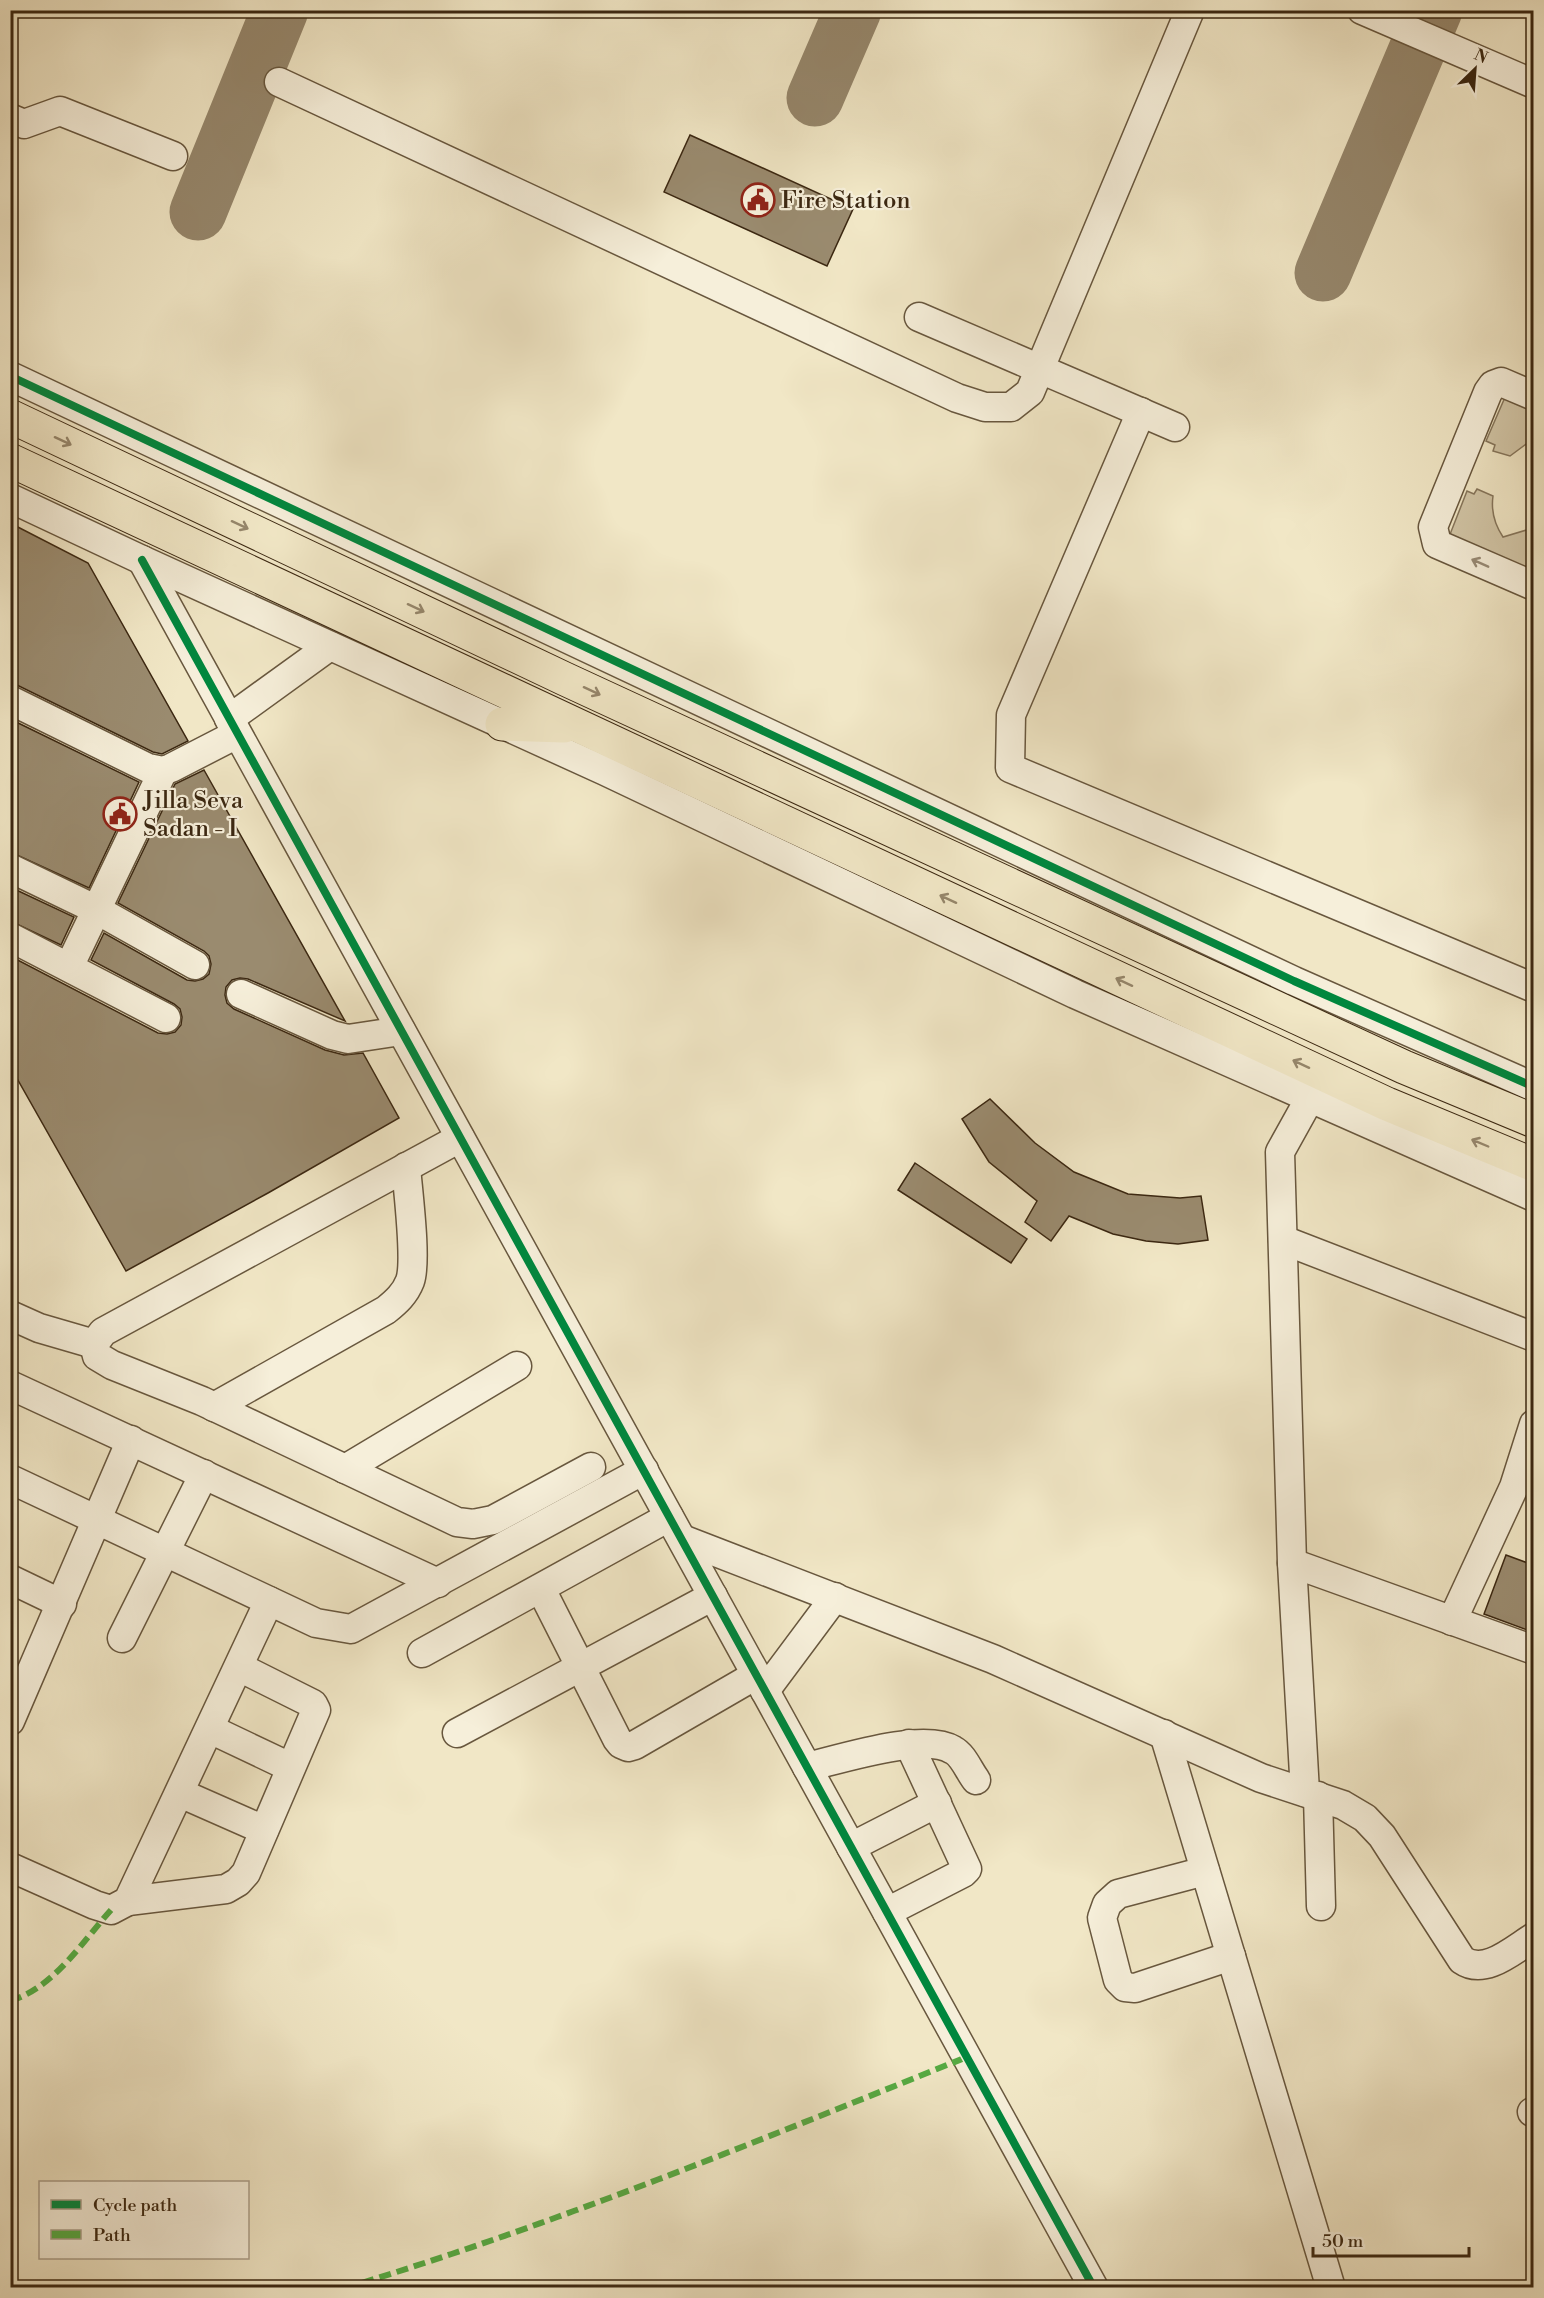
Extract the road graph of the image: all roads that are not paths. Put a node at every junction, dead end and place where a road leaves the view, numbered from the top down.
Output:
1 (1190, 10) edge
2 (1362, 10) edge
3 (279, 82) dead end
4 (1533, 84) edge
5 (10, 118) edge
6 (173, 156) dead end
7 (919, 317) dead end
8 (1040, 369) junction
9 (10, 376) edge
10 (1533, 396) edge
11 (1141, 412) junction
12 (10, 416) edge
13 (1175, 427) dead end
14 (10, 460) edge
15 (10, 498) edge
16 (142, 560) junction
17 (1533, 586) edge
18 (330, 646) junction
19 (10, 700) edge
20 (502, 724) junction
21 (577, 726) junction
22 (233, 727) junction
23 (163, 771) junction
24 (10, 868) edge
25 (97, 910) junction
26 (10, 937) edge
27 (195, 965) dead end
28 (69, 967) junction
29 (1533, 988) edge
30 (241, 994) dead end
31 (166, 1018) dead end
32 (401, 1031) junction
33 (1533, 1087) edge
34 (1310, 1098) junction
35 (1533, 1121) edge
36 (460, 1138) junction
37 (1533, 1165) edge
38 (406, 1167) junction
39 (1533, 1197) edge
40 (1283, 1240) junction
41 (10, 1315) edge
42 (1533, 1337) edge
43 (94, 1344) junction
44 (517, 1366) dead end
45 (10, 1385) edge
46 (214, 1407) junction
47 (1533, 1424) edge
48 (131, 1440) junction
49 (591, 1467) dead end
50 (345, 1469) junction
51 (644, 1470) junction
52 (204, 1474) junction
53 (10, 1479) edge
54 (97, 1519) junction
55 (676, 1528) junction
56 (164, 1551) junction
57 (1292, 1563) junction
58 (10, 1580) edge
59 (438, 1583) junction
60 (541, 1589) junction
61 (713, 1596) junction
62 (835, 1597) junction
63 (269, 1601) junction
64 (62, 1604) junction
65 (1452, 1621) junction
66 (123, 1638) dead end
67 (1533, 1650) edge
68 (422, 1653) dead end
69 (239, 1667) junction
70 (580, 1667) junction
71 (21, 1673) edge
72 (761, 1683) junction
73 (10, 1721) edge
74 (210, 1730) junction
75 (457, 1733) dead end
76 (1164, 1734) junction
77 (909, 1744) junction
78 (290, 1767) junction
79 (807, 1767) junction
80 (976, 1780) dead end
81 (180, 1793) junction
82 (1312, 1794) junction
83 (937, 1803) junction
84 (264, 1830) junction
85 (851, 1847) junction
86 (10, 1867) edge
87 (1205, 1871) junction
88 (128, 1901) junction
89 (1321, 1906) dead end
90 (887, 1912) junction
91 (1533, 1938) edge
92 (1231, 1956) junction
93 (1094, 2288) edge
94 (1331, 2288) edge

1 - 8 street
2 - 4 street
3 - 8 street
5 - 6 street
7 - 8 street
8 - 11 street
9 - 33 street
17 -> 10 street
11 - 13 street
11 - 29 street
12 -> 35 highway
14 - 21 highway
15 - 16 street
16 - 18 street
16 - 22 street
18 - 20 street
18 - 22 street
19 - 23 street
20 - 21 highway
20 - 34 street
37 -> 21 highway
22 - 23 street
22 - 32 street
23 - 25 street
24 - 25 street
25 - 27 street
25 - 28 street
26 - 28 street
28 - 31 street
30 - 32 street
32 - 36 street
34 - 39 street
34 - 40 street
36 - 38 street
36 - 51 street
38 - 43 street
38 - 46 street
40 - 42 street
40 - 57 street
41 - 43 street
43 - 46 street
44 - 50 street
45 - 48 street
46 - 50 street
47 - 65 street
48 - 52 street
48 - 54 street
49 - 50 street
51 - 55 street
51 - 59 street
52 - 56 street
52 - 59 street
53 - 54 street
54 - 56 street
54 - 64 street
55 - 60 street
55 - 61 street
55 - 62 street
56 - 63 street
56 - 66 street
57 - 65 street
57 - 82 street
58 - 64 street
59 - 63 street
60 - 68 street
60 - 70 street
61 - 70 street
61 - 72 street
62 - 72 street
62 - 76 street
63 - 69 street
64 - 71 street
65 - 67 street
69 - 74 street
69 - 78 street
70 - 72 street
70 - 75 street
71 - 73 street
72 - 79 street
74 - 78 street
74 - 81 street
76 - 82 street
76 - 87 street
77 - 79 street
77 - 80 street
77 - 83 street
78 - 84 street
79 - 85 street
81 - 84 street
81 - 88 street
82 - 89 street
82 - 91 street
83 - 85 street
83 - 90 street
84 - 88 street
85 - 90 street
86 - 88 street
87 - 92 street
87 - 92 street
90 - 93 street
92 - 94 street

